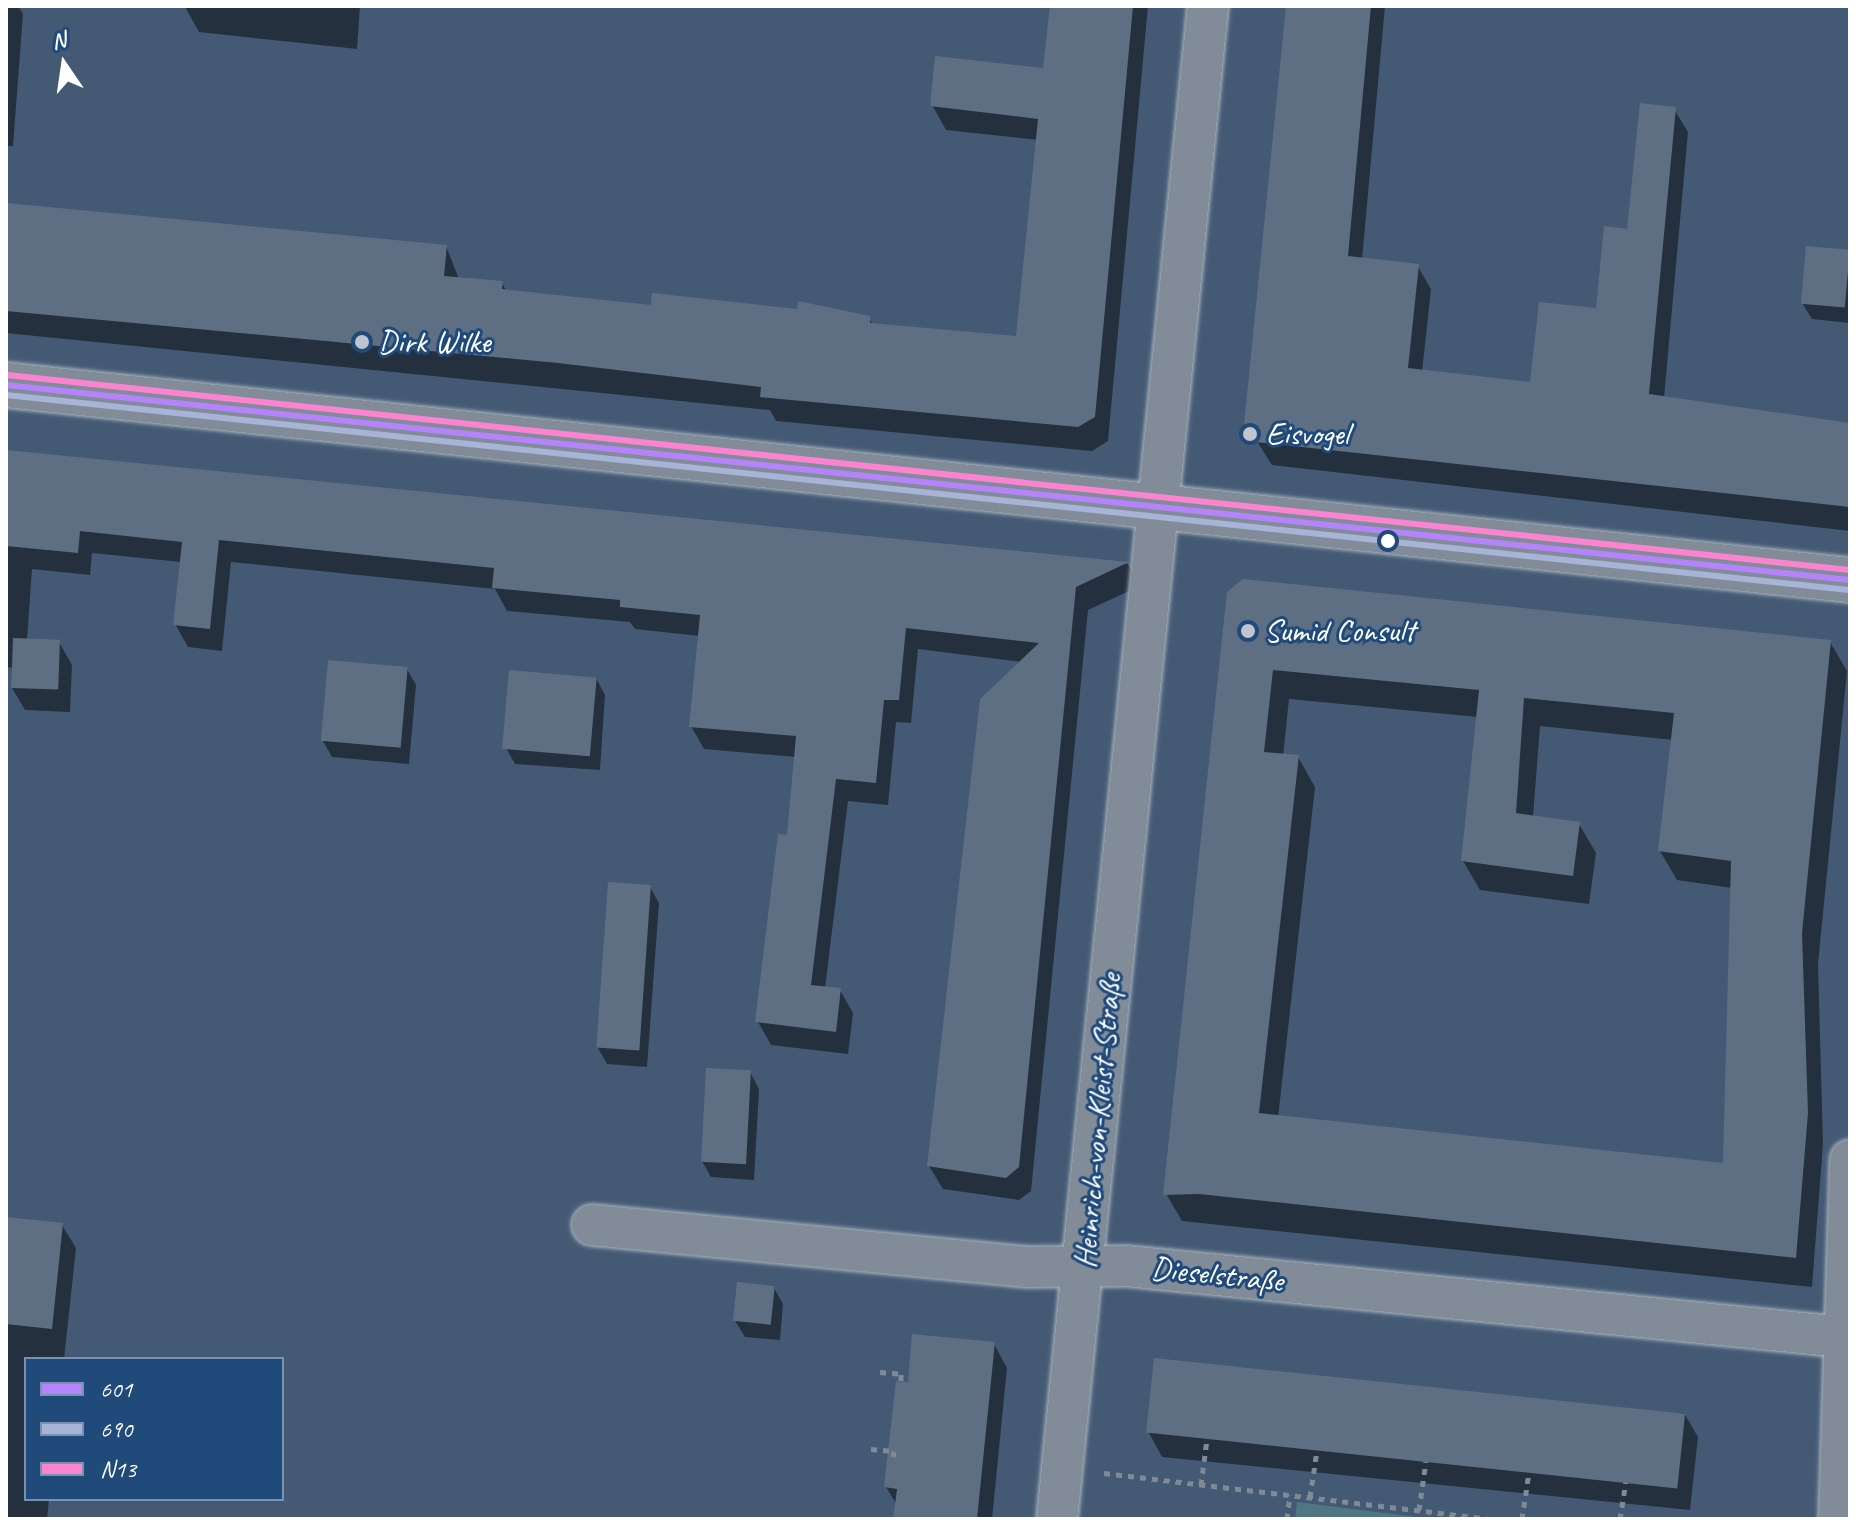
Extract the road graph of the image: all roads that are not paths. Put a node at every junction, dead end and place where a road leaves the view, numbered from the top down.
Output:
1 (1208, 6) edge
2 (6, 385) edge
3 (1157, 507) junction
4 (1850, 580) edge
5 (1850, 1160) edge
6 (592, 1225) dead end
7 (1085, 1265) junction
8 (1842, 1337) junction
9 (1057, 1519) edge
10 (1839, 1519) edge

1 - 3 street, Heinrich-von-Kleist-Straße
2 - 3 street
3 - 4 street
3 - 7 street, Heinrich-von-Kleist-Straße
5 - 8 street
6 - 7 street, Dieselstraße
7 - 8 street, Dieselstraße
7 - 9 street, Heinrich-von-Kleist-Straße
8 - 10 street

